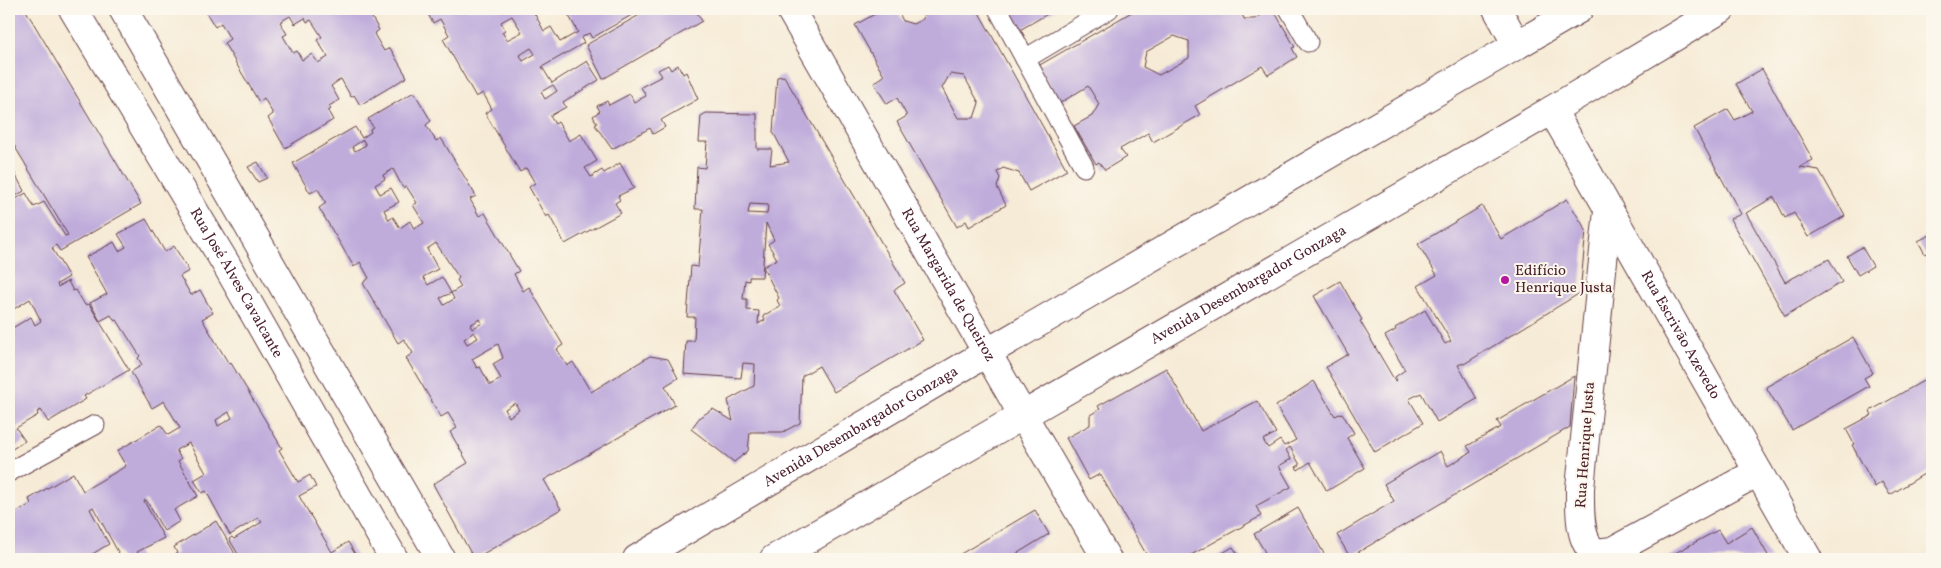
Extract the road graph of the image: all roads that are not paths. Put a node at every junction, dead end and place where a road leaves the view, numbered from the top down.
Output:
1 (73, 9) edge
2 (123, 9) edge
3 (790, 9) edge
4 (998, 9) edge
5 (1109, 9) edge
6 (1289, 9) edge
7 (1497, 9) edge
8 (1579, 9) edge
9 (1722, 9) edge
10 (1308, 42) dead end
11 (1517, 45) junction
12 (1025, 59) junction
13 (1552, 110) junction
14 (1084, 167) dead end
15 (1608, 211) junction
16 (261, 245) junction
17 (226, 264) junction
18 (988, 352) junction
19 (1022, 415) junction
20 (94, 424) dead end
21 (9, 472) edge
22 (1758, 472) junction
23 (394, 559) edge
24 (441, 559) edge
25 (637, 559) edge
26 (774, 559) edge
27 (1107, 559) edge
28 (1808, 559) edge

1 - 17 street, Rua José Alves Cavalcante
2 - 16 street
3 - 18 street, Rua Margarida de Queiroz
4 - 12 lane
5 - 12 lane
6 - 10 lane
7 - 11 street
8 - 11 street, Avenida Desembargador Gonzaga
9 - 13 street, Avenida Desembargador Gonzaga
11 - 18 street, Avenida Desembargador Gonzaga
12 - 14 lane
13 - 15 street, Rua Escrivão Azevedo
13 - 19 street, Avenida Desembargador Gonzaga
15 - 22 street, Rua Escrivão Azevedo
15 - 22 street, Rua Henrique Justa
16 - 17 street
16 - 24 street
17 - 23 street, Rua José Alves Cavalcante
18 - 19 street, Rua Margarida de Queiroz
18 - 25 street, Avenida Desembargador Gonzaga
19 - 26 street, Avenida Desembargador Gonzaga
19 - 27 street, Rua Margarida de Queiroz
20 - 21 lane
22 - 28 street, Rua Escrivão Azevedo

